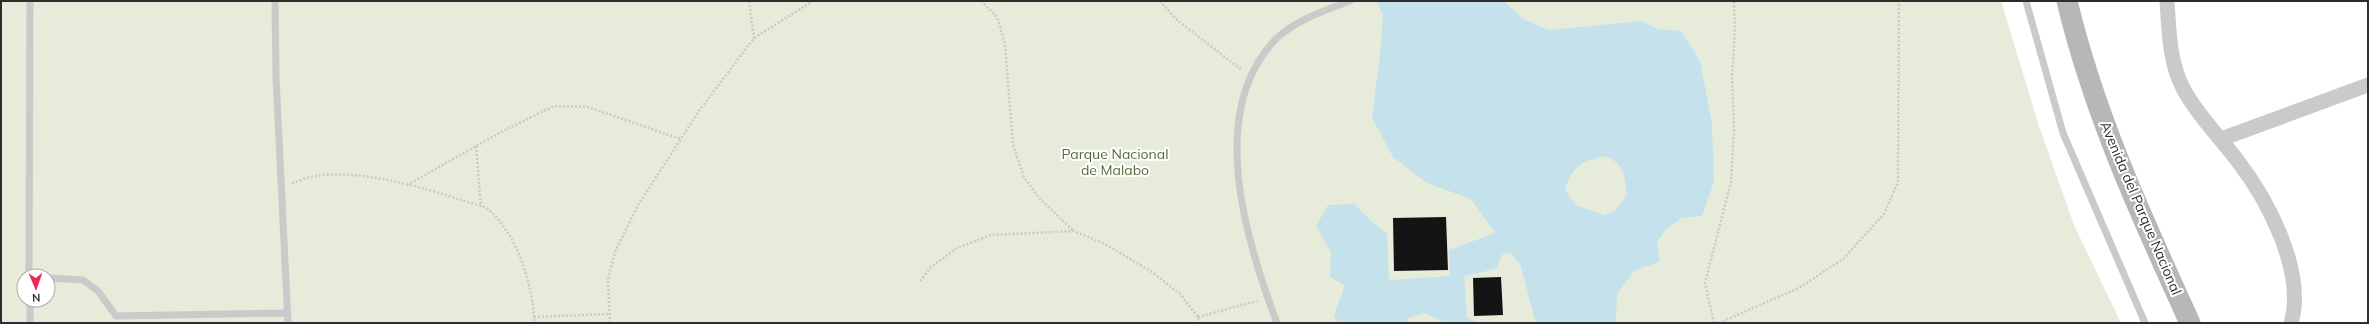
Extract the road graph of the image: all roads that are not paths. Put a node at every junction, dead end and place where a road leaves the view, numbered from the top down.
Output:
1 (30, 1) edge
2 (275, 1) edge
3 (2026, 1) edge
4 (2067, 1) edge
5 (2167, 1) edge
6 (1347, 2) edge
7 (2368, 85) edge
8 (2220, 139) junction
9 (30, 268) edge
10 (56, 278) edge
11 (30, 308) edge
12 (288, 313) junction
13 (114, 320) edge
14 (30, 323) edge
15 (288, 323) edge
16 (1277, 323) edge
17 (2145, 323) edge
18 (2190, 323) edge
19 (2291, 323) edge

1 - 9 lane
2 - 12 lane
3 - 17 lane
4 - 18 street, Avenida del Parque Nacional
5 - 8 street
6 - 16 lane
7 - 8 street
8 - 19 street
10 - 13 lane
11 - 14 lane
12 - 13 lane
12 - 15 lane

